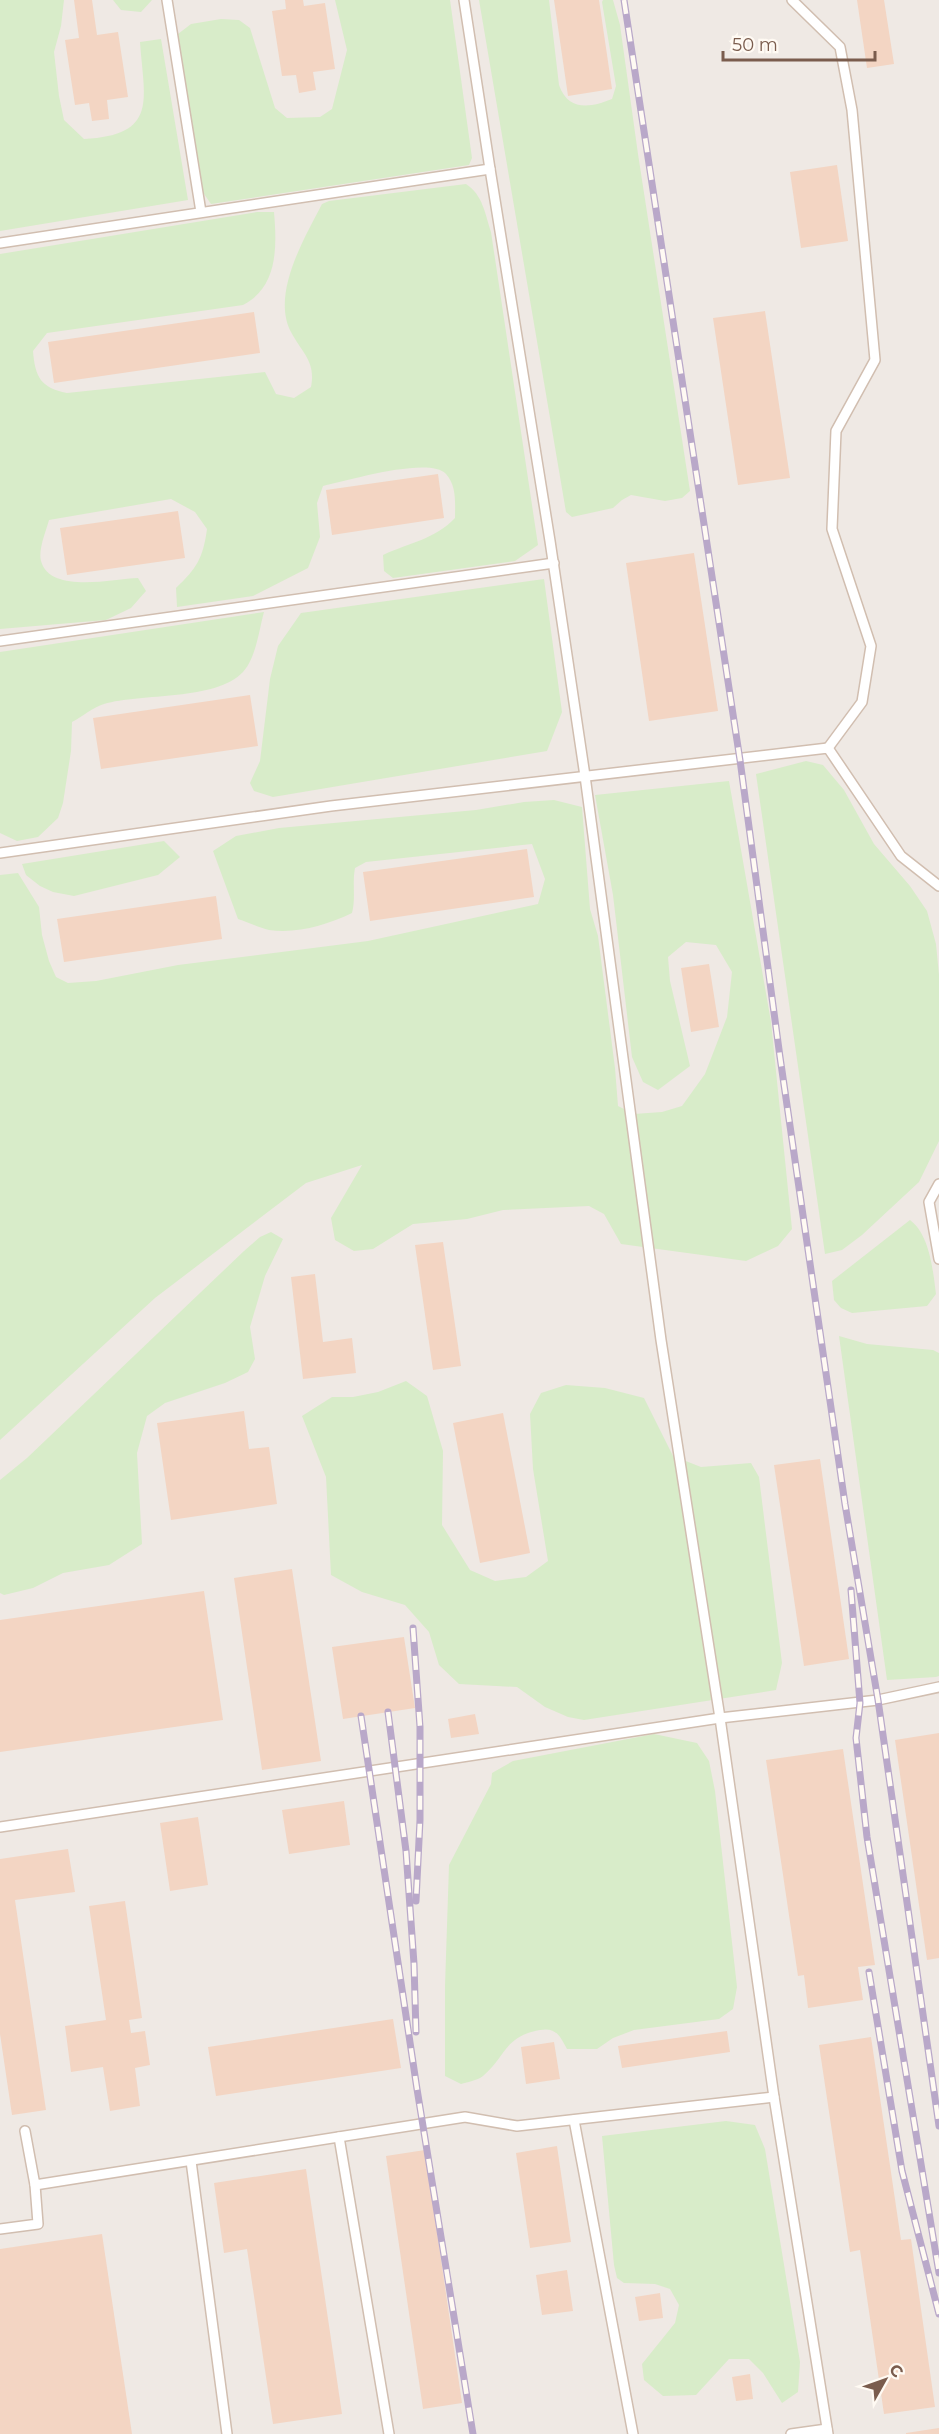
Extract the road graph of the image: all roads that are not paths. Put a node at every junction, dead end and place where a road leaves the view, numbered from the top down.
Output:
1 (167, 0) edge
2 (464, 0) edge
3 (792, 0) edge
4 (490, 169) junction
5 (201, 212) junction
6 (0, 243) edge
7 (554, 563) junction
8 (0, 641) edge
9 (828, 748) junction
10 (585, 776) junction
11 (0, 853) edge
12 (939, 886) edge
13 (939, 1184) edge
14 (939, 1259) edge
15 (939, 1687) edge
16 (720, 1718) junction
17 (0, 1827) edge
18 (774, 2097) junction
19 (574, 2120) junction
20 (25, 2132) dead end
21 (339, 2137) junction
22 (191, 2160) junction
23 (34, 2185) junction
24 (0, 2229) edge
25 (827, 2432) edge
26 (227, 2434) edge
27 (389, 2434) edge
28 (633, 2434) edge
29 (791, 2434) edge

1 - 5 lane
2 - 4 lane
3 - 9 lane
4 - 5 lane
4 - 7 lane
5 - 6 lane
7 - 8 lane
7 - 10 lane
9 - 10 lane
9 - 12 lane
10 - 11 lane
10 - 16 lane
13 - 14 lane
15 - 16 lane
16 - 17 lane
16 - 18 lane
18 - 19 lane
18 - 25 lane
19 - 21 lane
19 - 28 lane
20 - 23 lane
21 - 22 lane
21 - 27 lane
22 - 23 lane
22 - 26 lane
23 - 24 lane
25 - 29 lane

